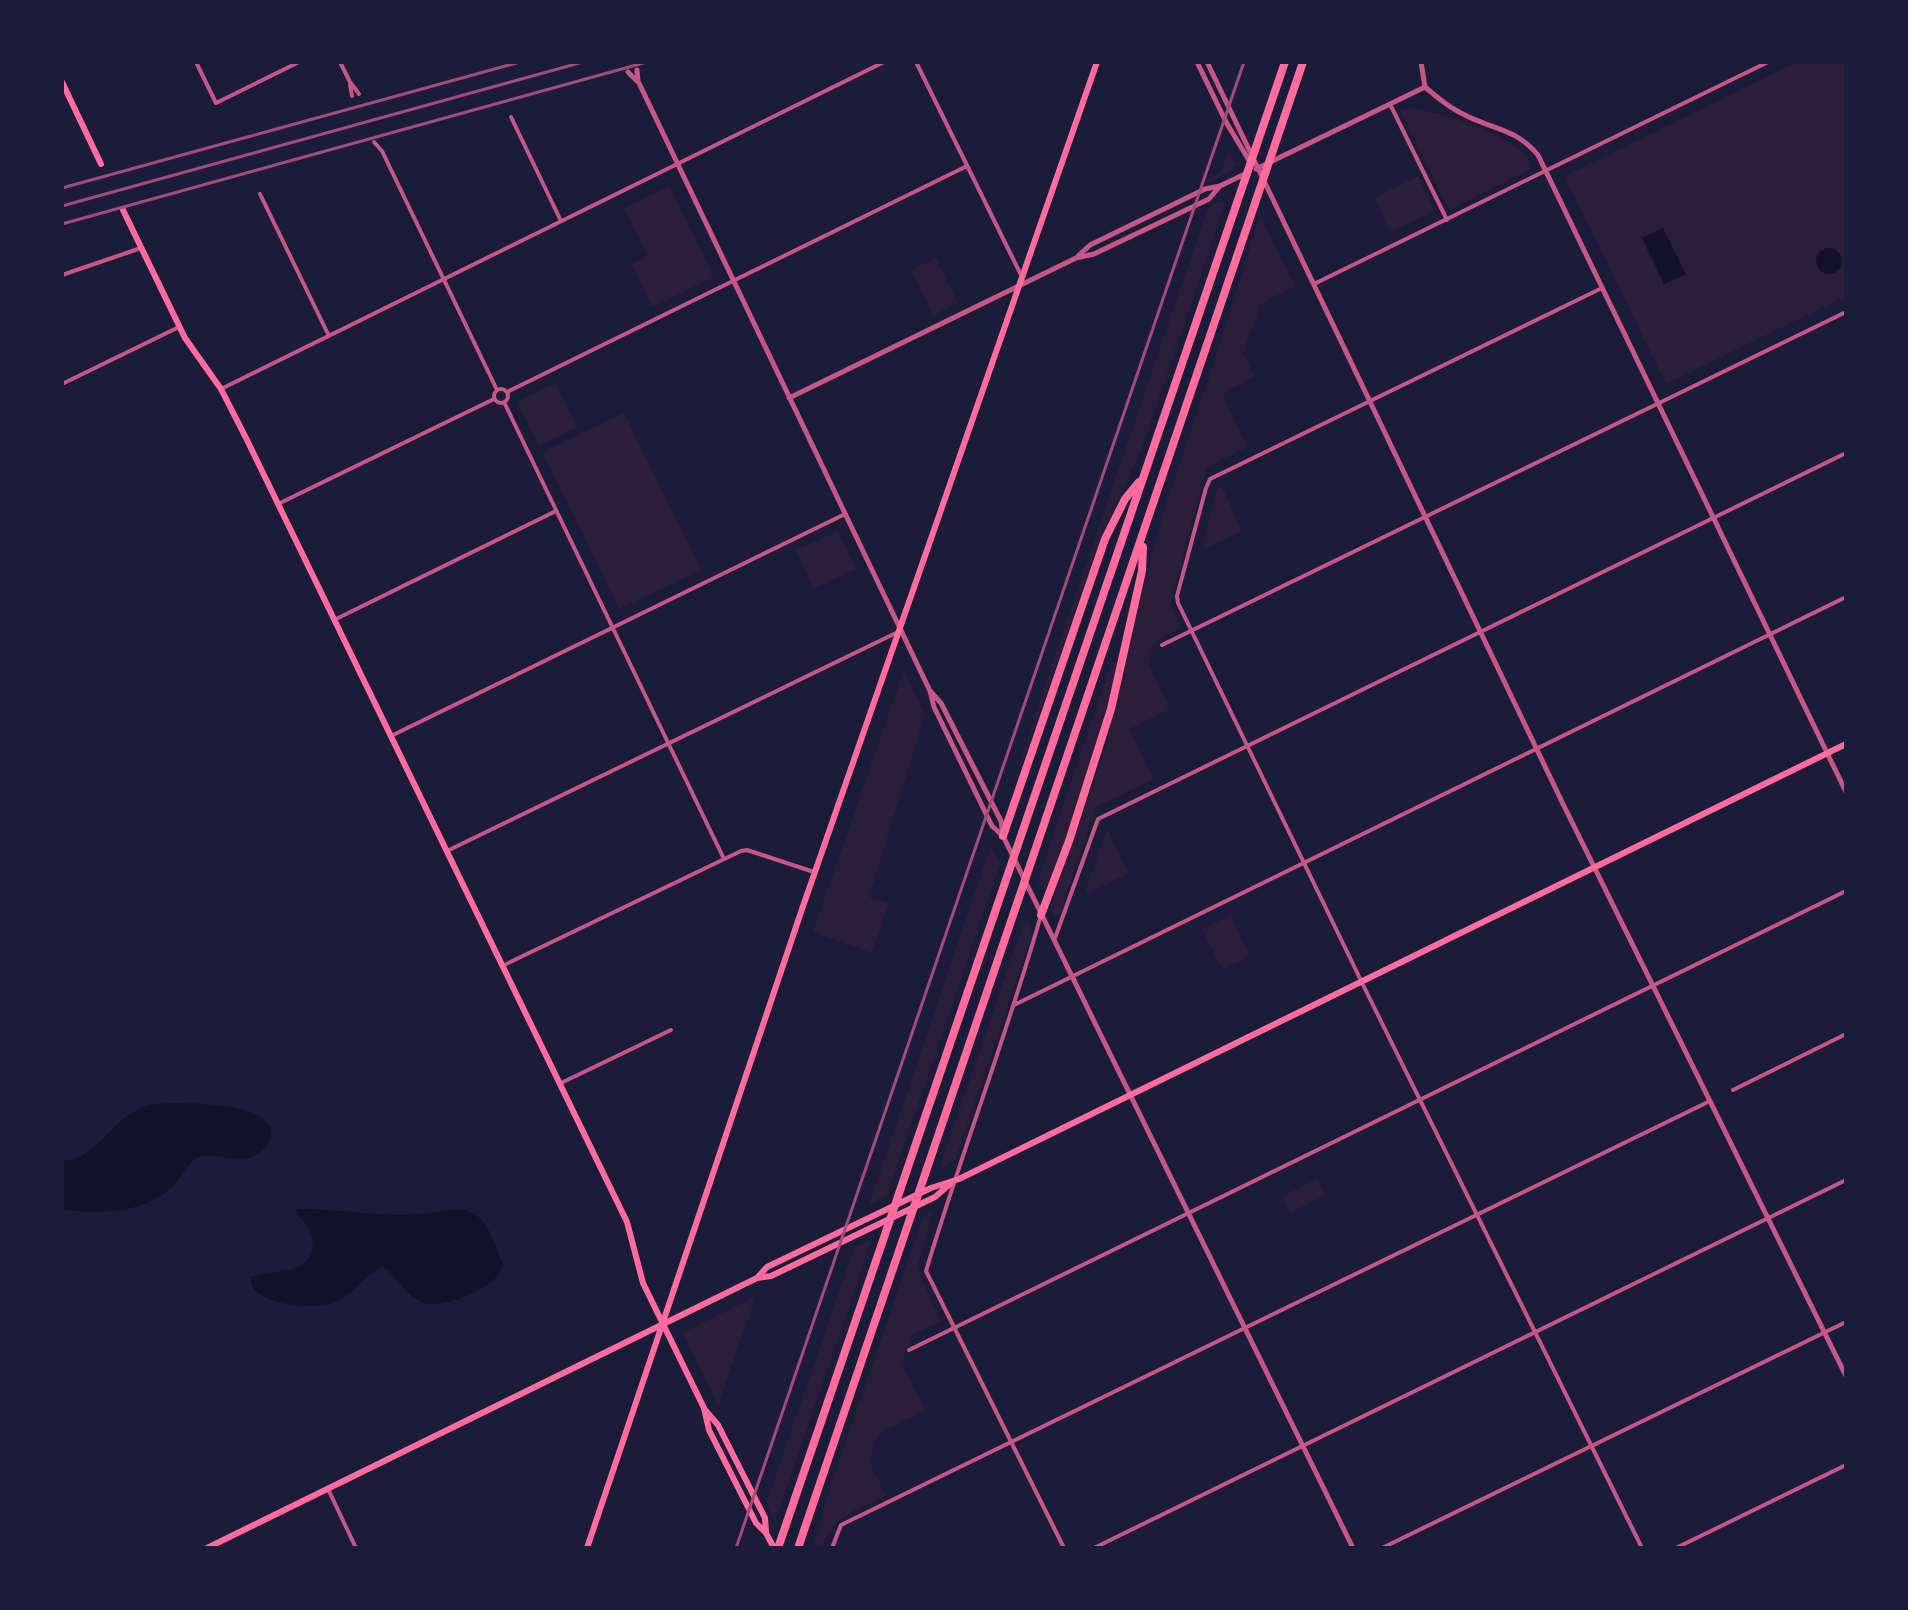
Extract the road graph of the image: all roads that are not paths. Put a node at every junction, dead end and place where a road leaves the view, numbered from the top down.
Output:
1 (196, 62) edge
2 (299, 62) edge
3 (340, 62) edge
4 (884, 62) edge
5 (916, 62) edge
6 (1097, 62) edge
7 (1197, 62) edge
8 (1207, 62) edge
9 (1285, 62) edge
10 (1303, 62) edge
11 (1421, 62) edge
12 (1768, 62) edge
13 (637, 70) dead end
14 (628, 72) dead end
15 (638, 81) junction
16 (62, 82) edge
17 (350, 82) junction
18 (1425, 87) junction
19 (359, 94) dead end
20 (352, 96) dead end
21 (1390, 104) junction
22 (511, 117) dead end
23 (381, 140) dead end
24 (374, 142) dead end
25 (382, 151) junction
26 (101, 164) dead end
27 (678, 165) junction
28 (967, 166) junction
29 (1256, 169) junction
30 (1546, 172) junction
31 (1220, 186) junction
32 (260, 194) dead end
33 (123, 210) dead end
34 (1447, 220) junction
35 (561, 221) junction
36 (141, 248) junction
37 (1076, 258) junction
38 (62, 275) edge
39 (444, 279) junction
40 (733, 281) junction
41 (1021, 281) junction
42 (1313, 285) junction
43 (1602, 288) junction
44 (1846, 312) edge
45 (179, 327) junction
46 (329, 336) junction
47 (62, 384) edge
48 (221, 389) junction
49 (497, 390) junction
50 (507, 392) junction
51 (789, 398) junction
52 (494, 399) junction
53 (504, 402) junction
54 (1370, 402) junction
55 (1658, 404) junction
56 (1846, 453) edge
57 (1143, 479) junction
58 (278, 504) junction
59 (556, 511) junction
60 (845, 514) junction
61 (1425, 517) junction
62 (1713, 518) junction
63 (1144, 534) junction
64 (1846, 597) edge
65 (334, 620) junction
66 (612, 626) junction
67 (901, 630) junction
68 (1191, 631) junction
69 (1480, 632) junction
70 (1769, 634) junction
71 (1162, 645) dead end
72 (391, 736) junction
73 (668, 744) junction
74 (1846, 744) edge
75 (1247, 746) junction
76 (1536, 748) junction
77 (1827, 753) junction
78 (1846, 792) edge
79 (1003, 836) junction
80 (447, 851) junction
81 (724, 859) junction
82 (1303, 863) junction
83 (1595, 869) junction
84 (815, 873) junction
85 (1846, 891) edge
86 (1041, 915) junction
87 (1054, 940) junction
88 (502, 966) junction
89 (1071, 976) junction
90 (1361, 982) junction
91 (1653, 986) junction
92 (1014, 1005) junction
93 (671, 1030) dead end
94 (1846, 1034) edge
95 (559, 1084) junction
96 (1733, 1090) dead end
97 (1129, 1096) junction
98 (1420, 1100) junction
99 (1710, 1101) junction
100 (1846, 1180) edge
101 (952, 1183) junction
102 (1187, 1213) junction
103 (1477, 1215) junction
104 (1768, 1218) junction
105 (1846, 1322) edge
106 (663, 1325) junction
107 (954, 1328) junction
108 (1244, 1328) junction
109 (1535, 1332) junction
110 (1824, 1332) junction
111 (909, 1350) dead end
112 (1846, 1376) edge
113 (1011, 1442) junction
114 (1302, 1446) junction
115 (1591, 1446) junction
116 (1846, 1465) edge
117 (328, 1489) junction
118 (207, 1548) edge
119 (356, 1548) edge
120 (587, 1548) edge
121 (775, 1548) edge
122 (798, 1548) edge
123 (832, 1548) edge
124 (1064, 1548) edge
125 (1094, 1548) edge
126 (1353, 1548) edge
127 (1382, 1548) edge
128 (1642, 1548) edge
129 (1676, 1548) edge

1 - 2 street
3 - 17 street
4 - 27 street
5 - 28 street
6 - 41 main road
7 - 29 street
8 - 29 street
9 - 57 highway
10 - 63 highway
11 - 18 street
12 - 30 street
13 - 15 street
14 - 15 street
15 - 27 street
16 - 26 main road
17 - 19 street
17 - 20 street
18 - 21 street
18 - 30 street
21 - 29 street
21 - 34 street
22 - 35 street
23 - 25 street
24 - 25 street
25 - 39 street
27 - 35 street
27 - 40 street
28 - 40 street
28 - 41 street
29 - 31 street
29 - 42 street
30 - 34 street
30 - 43 street
31 - 37 street
31 - 37 street
32 - 46 street
33 - 36 main road
34 - 42 street
35 - 39 street
36 - 38 street
36 - 45 main road
37 - 41 street
39 - 46 street
39 - 49 street
40 - 50 street
40 - 51 street
41 - 51 street
41 - 67 main road
42 - 54 street
43 - 54 street
43 - 55 street
44 - 55 street
45 - 47 street
45 - 48 main road
46 - 48 street
48 - 58 main road
49 - 50 street
49 - 52 street
50 - 53 street
51 - 60 street
52 - 53 street
52 - 58 street
53 - 59 street
54 - 61 street
54 - 68 street
55 - 61 street
55 - 62 street
56 - 62 street
57 - 79 highway
57 - 121 highway
58 - 65 main road
59 - 65 street
59 - 66 street
60 - 66 street
60 - 67 street
61 - 68 street
61 - 69 street
62 - 69 street
62 - 70 street
63 - 86 highway
63 - 122 highway
64 - 70 street
65 - 72 main road
66 - 72 street
66 - 73 street
67 - 73 street
67 - 79 street
67 - 84 main road
68 - 71 street
68 - 75 street
69 - 75 street
69 - 76 street
70 - 76 street
70 - 77 street
72 - 80 main road
73 - 80 street
73 - 81 street
74 - 77 main road
75 - 82 street
75 - 87 street
76 - 82 street
76 - 83 street
77 - 78 street
77 - 83 main road
79 - 86 street
80 - 88 main road
81 - 84 street
81 - 88 street
82 - 89 street
82 - 90 street
83 - 90 main road
83 - 91 street
84 - 106 main road
85 - 91 street
86 - 87 street
86 - 92 street
87 - 89 street
88 - 95 main road
89 - 92 street
89 - 97 street
90 - 97 main road
90 - 98 street
91 - 98 street
91 - 99 street
92 - 101 street
93 - 95 street
94 - 96 street
95 - 106 main road
97 - 101 main road
97 - 102 street
98 - 102 street
98 - 103 street
99 - 103 street
99 - 104 street
100 - 104 street
101 - 106 main road
101 - 107 street
102 - 107 street
102 - 108 street
103 - 108 street
103 - 109 street
104 - 109 street
104 - 110 street
105 - 110 street
106 - 117 main road
106 - 120 main road
106 - 121 main road
107 - 111 street
107 - 113 street
108 - 113 street
108 - 114 street
109 - 114 street
109 - 115 street
110 - 112 street
110 - 115 street
113 - 123 street
113 - 124 street
114 - 125 street
114 - 126 street
115 - 127 street
115 - 128 street
116 - 129 street
117 - 118 main road
117 - 119 street

